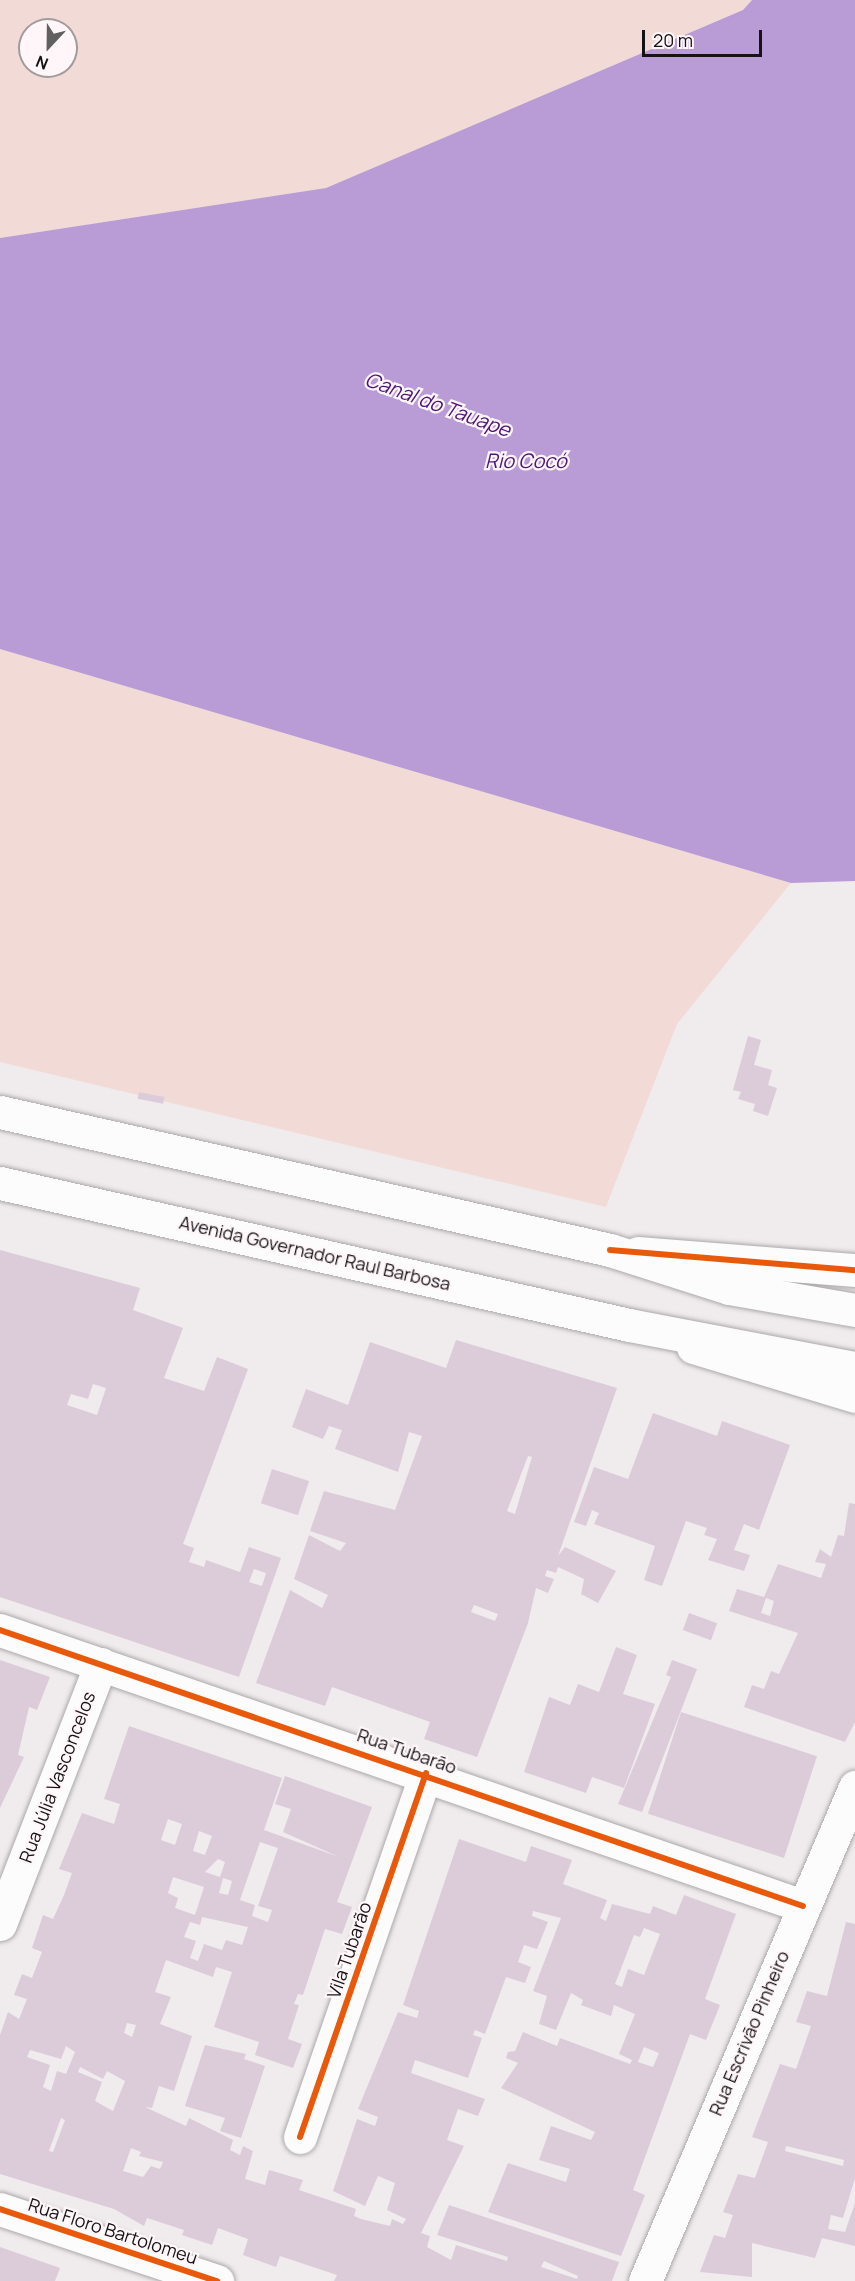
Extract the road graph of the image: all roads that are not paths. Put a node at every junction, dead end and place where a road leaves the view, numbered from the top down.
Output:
1 (0, 1112) edge
2 (0, 1184) edge
3 (610, 1251) junction
4 (855, 1270) edge
5 (855, 1310) edge
6 (628, 1325) junction
7 (855, 1368) edge
8 (855, 1396) edge
9 (0, 1630) edge
10 (101, 1664) junction
11 (426, 1773) junction
12 (855, 1787) edge
13 (803, 1906) junction
14 (0, 1924) edge
15 (300, 2137) dead end
16 (0, 2209) edge
17 (218, 2281) edge
18 (645, 2281) edge

1 - 3 main road
2 - 6 main road, Avenida Governador Raul Barbosa
3 - 4 main road
3 - 5 main road
6 - 7 main road, Avenida Governador Raul Barbosa
6 - 8 main road, Avenida Governador Raul Barbosa
9 - 10 main road, Rua Tubarão
10 - 11 main road, Rua Tubarão
10 - 14 main road, Rua Júlia Vasconcelos
11 - 13 main road, Rua Tubarão
11 - 15 main road, Vila Tubarão
12 - 13 main road, Rua Escrivão Pinheiro
13 - 18 main road, Rua Escrivão Pinheiro
16 - 17 main road, Rua Floro Bartolomeu

